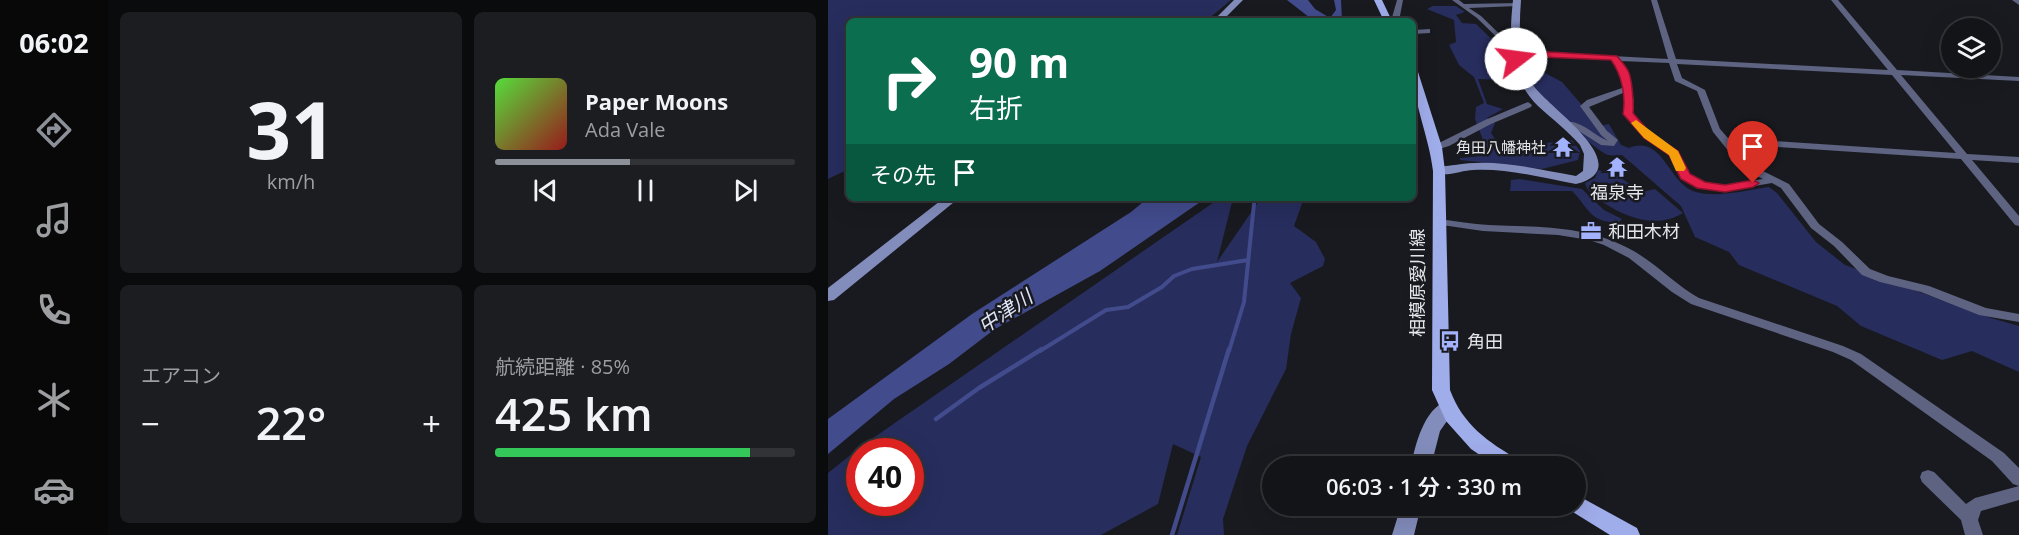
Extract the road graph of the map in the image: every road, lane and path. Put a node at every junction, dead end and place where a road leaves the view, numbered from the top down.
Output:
1 (1239, 0) edge
2 (1378, 0) edge
3 (1400, 0) edge
4 (1443, 0) edge
5 (1654, 0) edge
6 (1834, 0) edge
7 (2015, 0) edge
8 (1517, 2) edge
9 (1458, 3) edge
10 (2019, 3) edge
11 (1220, 18) edge
12 (1387, 18) edge
13 (1396, 18) edge
14 (1426, 31) dead end
15 (1416, 32) edge
16 (1514, 51) junction
17 (1614, 58) junction
18 (1672, 61) junction
19 (1894, 72) junction
20 (2019, 79) edge
21 (1416, 82) edge
22 (1626, 89) junction
23 (1528, 105) dead end
24 (1565, 124) junction
25 (1725, 141) junction
26 (1436, 147) junction
27 (1964, 156) junction
28 (2015, 159) edge
29 (2019, 168) edge
30 (1439, 171) junction
31 (1774, 180) junction
32 (948, 201) edge
33 (1439, 222) junction
34 (2019, 223) edge
35 (828, 297) edge
36 (2019, 318) edge
37 (1447, 408) junction
38 (1424, 456) edge
39 (1495, 456) edge
40 (1928, 477) dead end
41 (2019, 479) edge
42 (2019, 493) edge
43 (1586, 510) edge
44 (1408, 516) edge
45 (1969, 517) junction
46 (1403, 535) edge
47 (1628, 535) edge
48 (1974, 535) edge

1 - 11 street
2 - 12 main road
3 - 13 street
4 - 9 street
5 - 18 street
6 - 19 street
7 - 10 street
8 - 9 street
8 - 16 street
9 - 16 street
14 - 15 street
16 - 17 street
16 - 24 street
17 - 18 street
17 - 22 street
18 - 19 street
18 - 25 street
19 - 20 street
19 - 27 street
21 - 26 main road, 相模原愛川線
22 - 24 street
22 - 31 street
23 - 26 street
24 - 30 street
25 - 27 street
25 - 31 street
26 - 30 main road, 相模原愛川線
27 - 28 street
27 - 34 street
28 - 29 street
30 - 33 main road, 相模原愛川線
31 - 36 street
32 - 35 street
33 - 37 main road, 相模原愛川線
33 - 41 street
37 - 38 street
37 - 39 main road, 相模原愛川線
40 - 45 street
42 - 45 street
43 - 47 main road
44 - 46 street
45 - 48 street

